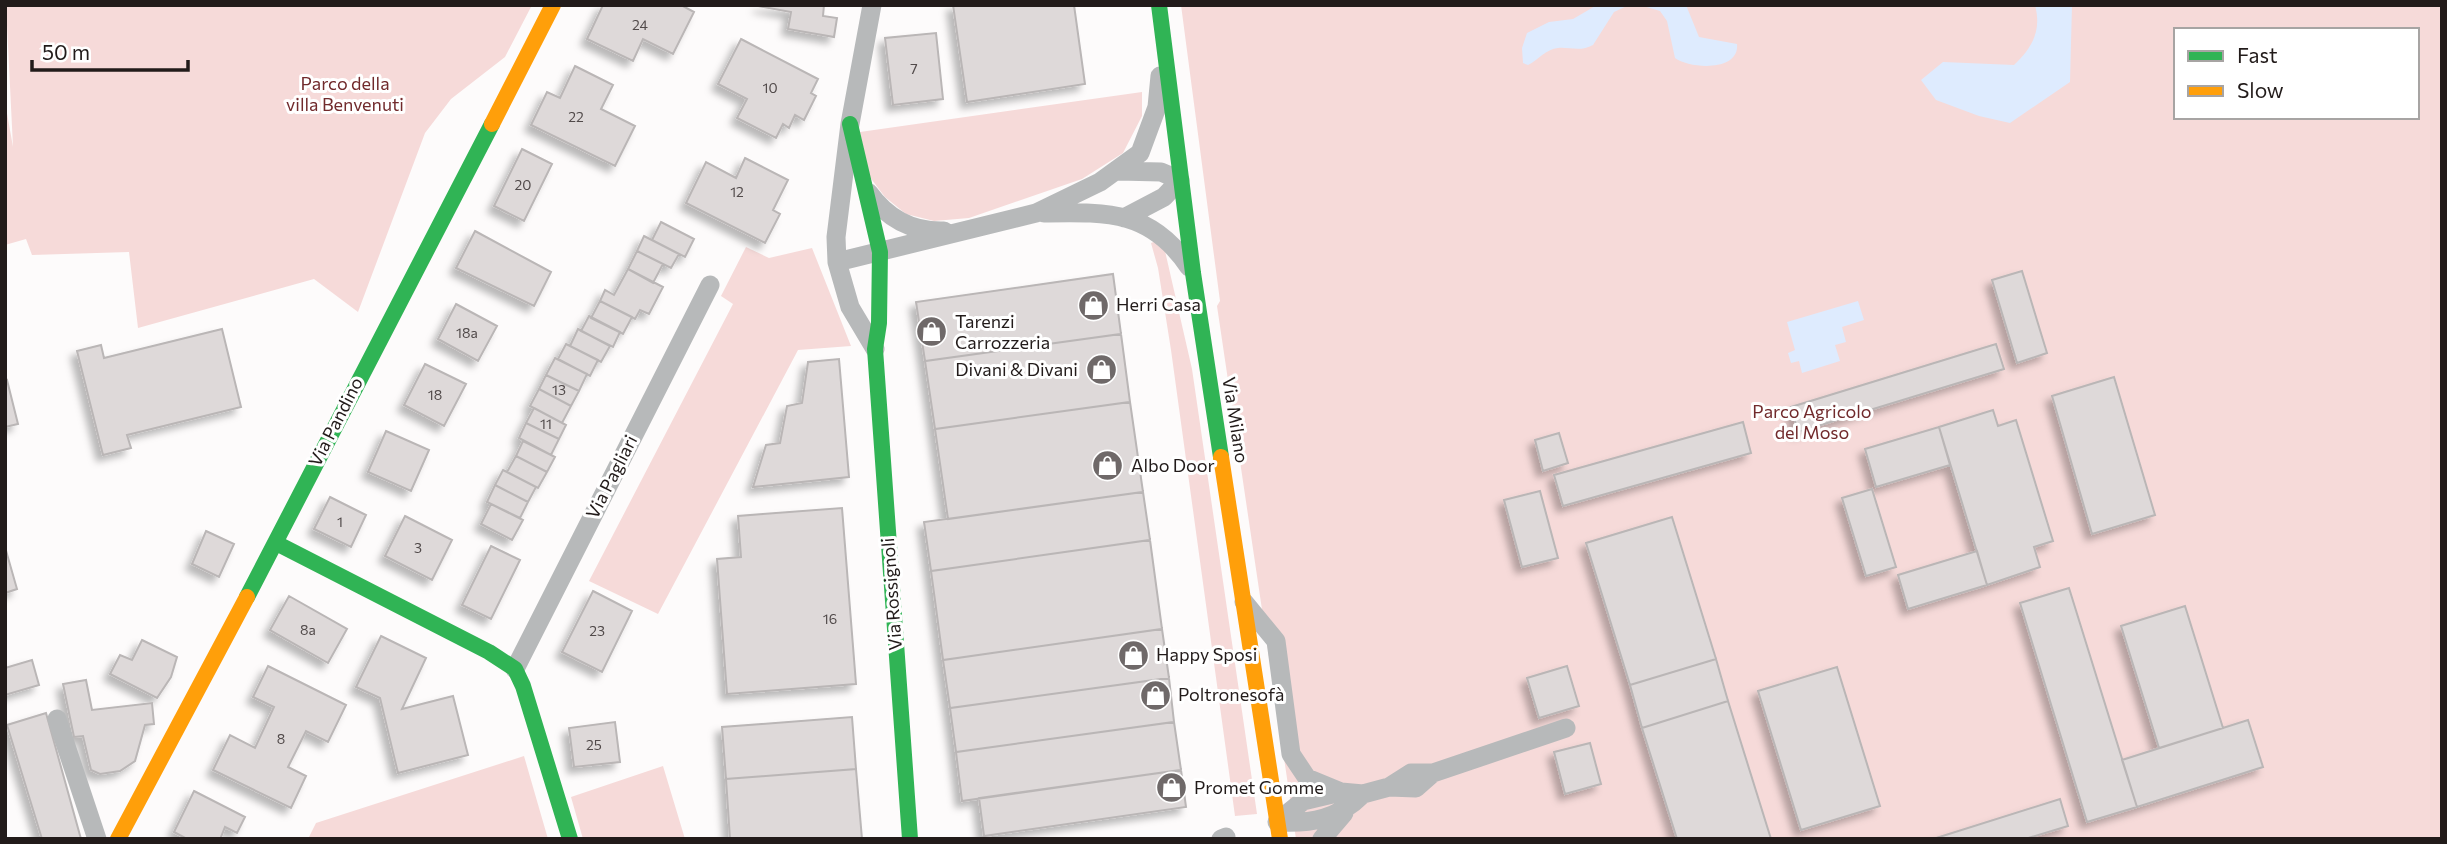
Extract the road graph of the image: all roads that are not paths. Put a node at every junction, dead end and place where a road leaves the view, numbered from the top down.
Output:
1 (553, 5) edge
2 (872, 5) edge
3 (1159, 5) edge
4 (1163, 45) junction
5 (850, 124) junction
6 (1118, 171) junction
7 (1180, 180) junction
8 (863, 186) junction
9 (1036, 213) junction
10 (1124, 218) junction
11 (969, 230) junction
12 (880, 252) junction
13 (838, 262) junction
14 (1193, 273) junction
15 (710, 285) dead end
16 (874, 349) junction
17 (276, 543) junction
18 (1243, 601) junction
19 (515, 669) junction
20 (57, 719) dead end
21 (1566, 728) dead end
22 (1343, 802) junction
23 (1278, 830) edge
24 (97, 839) edge
25 (118, 839) edge
26 (570, 839) edge
27 (910, 839) edge
28 (1322, 839) edge

1 - 17 street, Via Pandino
2 - 5 street, Via Rossignoli
3 - 4 street, Via Milano
4 - 6 street, Via Rossignoli
4 - 7 street, Via Milano
5 - 8 street, Via Rossignoli
5 - 13 street, Via Rossignoli
6 - 7 street, Via Rossignoli
6 - 9 street, Via Rossignoli
7 - 10 street
7 - 14 street, Via Milano
8 - 11 street, Via Rossignoli
8 - 12 street, Via Rossignoli
9 - 10 street, Via Rossignoli
9 - 11 street, Via Rossignoli
10 - 14 street, Via Rossignoli
11 - 12 street, Via Rossignoli
12 - 13 street
12 - 16 street, Via Rossignoli
13 - 16 street, Via Rossignoli
14 - 18 street, Via Milano
15 - 19 street, Via Pagliari
16 - 27 street, Via Rossignoli
17 - 19 street
17 - 25 street, Via Pandino
18 - 22 street
18 - 23 street, Via Milano
19 - 26 street
20 - 24 street
21 - 22 street
22 - 23 street
22 - 28 street

